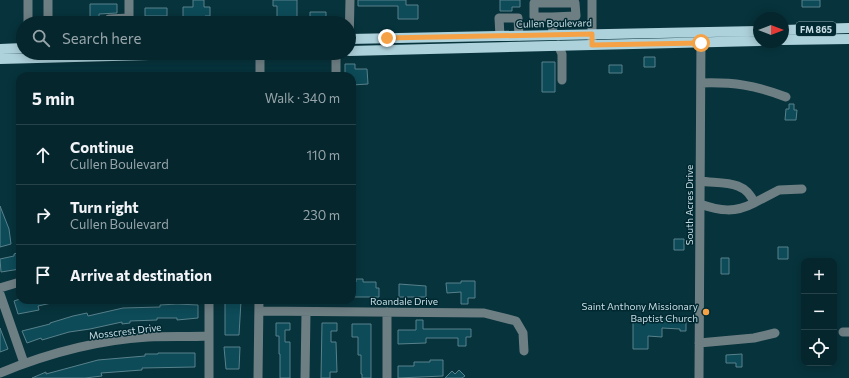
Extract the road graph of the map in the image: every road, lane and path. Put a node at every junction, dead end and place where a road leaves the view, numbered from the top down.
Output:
1 (28, 0) edge
2 (48, 0) edge
3 (129, 0) edge
4 (350, 0) edge
5 (592, 4) edge
6 (576, 9) junction
7 (28, 16) edge
8 (48, 16) edge
9 (129, 16) edge
10 (350, 16) edge
11 (552, 16) junction
12 (849, 28) edge
13 (753, 31) edge
14 (789, 31) edge
15 (701, 32) junction
16 (815, 34) junction
17 (553, 35) junction
18 (519, 36) junction
19 (428, 38) junction
20 (356, 39) edge
21 (789, 39) edge
22 (849, 39) edge
23 (502, 40) junction
24 (592, 40) junction
25 (753, 41) edge
26 (701, 43) junction
27 (558, 45) junction
28 (16, 48) edge
29 (428, 48) junction
30 (0, 49) edge
31 (356, 51) edge
32 (16, 57) edge
33 (0, 59) edge
34 (260, 60) edge
35 (336, 60) edge
36 (260, 72) edge
37 (336, 72) edge
38 (562, 80) dead end
39 (701, 83) junction
40 (786, 97) dead end
41 (700, 181) junction
42 (802, 189) dead end
43 (754, 203) junction
44 (700, 204) junction
45 (16, 283) edge
46 (0, 288) edge
47 (0, 294) edge
48 (209, 304) edge
49 (259, 304) edge
50 (259, 312) junction
51 (306, 312) junction
52 (387, 312) junction
53 (775, 333) dead end
54 (209, 336) junction
55 (699, 343) junction
56 (524, 351) dead end
57 (24, 363) junction
58 (0, 373) edge
59 (209, 377) edge
60 (258, 378) edge
61 (305, 378) edge
62 (387, 378) edge
63 (699, 378) edge

1 - 7 street
2 - 8 street
3 - 9 street
4 - 10 street
5 - 6 street
5 - 24 street
6 - 11 street
6 - 11 street
11 - 17 street
12 - 16 main road, FM 865
13 - 15 main road, Cullen Boulevard
14 - 16 main road, FM 865
15 - 24 main road, Cullen Boulevard
15 - 26 street, South Acres Drive
16 - 21 main road, FM 865
16 - 22 main road, FM 865
17 - 18 main road, Cullen Boulevard
17 - 24 main road, Cullen Boulevard
18 - 23 main road, Cullen Boulevard
18 - 23 street
19 - 20 main road, Cullen Boulevard
19 - 23 main road, Cullen Boulevard
19 - 29 main road
23 - 27 main road, Cullen Boulevard
23 - 29 main road, Cullen Boulevard
24 - 26 main road, Cullen Boulevard
24 - 27 main road, Cullen Boulevard
25 - 26 main road, Cullen Boulevard
26 - 39 street, South Acres Drive
27 - 38 street
28 - 30 main road
29 - 31 main road, Cullen Boulevard
32 - 33 main road
34 - 36 street
35 - 37 street
39 - 40 street
39 - 41 street, South Acres Drive
41 - 43 street
41 - 44 street, South Acres Drive
42 - 43 street
43 - 44 street
44 - 55 street, South Acres Drive
45 - 46 street
47 - 57 street
48 - 54 street
49 - 50 street
50 - 51 street, Roandale Drive
50 - 60 street
51 - 52 street, Roandale Drive
51 - 61 street
52 - 56 street, Roandale Drive
52 - 62 street
53 - 55 street
54 - 57 street, Mosscrest Drive
54 - 59 street
55 - 63 street, South Acres Drive
57 - 58 street, Mosscrest Drive

